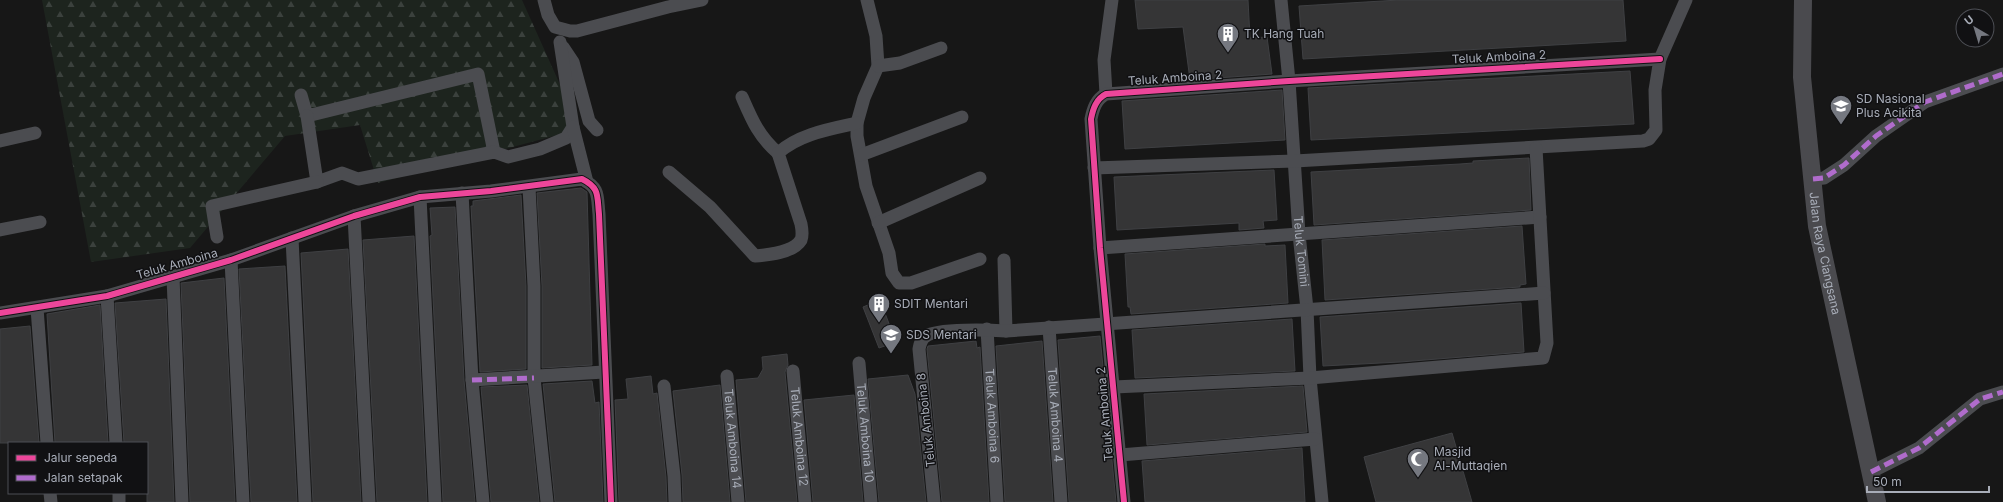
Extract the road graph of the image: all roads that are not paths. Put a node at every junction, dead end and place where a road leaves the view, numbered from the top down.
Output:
1 (544, 0) edge
2 (702, 0) edge
3 (867, 0) edge
4 (1112, 0) edge
5 (1281, 0) edge
6 (1686, 0) edge
7 (1803, 0) edge
8 (555, 26) junction
9 (560, 42) junction
10 (941, 48) dead end
11 (1660, 59) junction
12 (878, 66) junction
13 (2003, 74) edge
14 (1289, 81) junction
15 (1106, 94) junction
16 (301, 95) dead end
17 (742, 97) dead end
18 (306, 116) junction
19 (962, 117) dead end
20 (857, 123) junction
21 (573, 127) junction
22 (597, 130) dead end
23 (35, 133) dead end
24 (0, 141) edge
25 (1536, 148) junction
26 (494, 152) junction
27 (778, 153) junction
28 (861, 155) junction
29 (1295, 161) junction
30 (1094, 168) junction
31 (669, 172) dead end
32 (980, 178) dead end
33 (1813, 179) junction
34 (317, 182) junction
35 (587, 182) junction
36 (529, 187) junction
37 (462, 193) junction
38 (420, 197) junction
39 (354, 216) junction
40 (1540, 217) junction
41 (40, 222) dead end
42 (878, 223) junction
43 (0, 230) edge
44 (1299, 234) junction
45 (217, 237) dead end
46 (292, 238) junction
47 (1100, 248) junction
48 (980, 259) dead end
49 (231, 260) junction
50 (1004, 260) dead end
51 (173, 277) junction
52 (1544, 293) junction
53 (107, 296) junction
54 (37, 308) junction
55 (1307, 308) junction
56 (0, 313) edge
57 (1108, 324) junction
58 (1049, 327) junction
59 (987, 329) junction
60 (1006, 331) junction
61 (859, 363) dead end
62 (793, 371) dead end
63 (604, 372) junction
64 (727, 376) dead end
65 (534, 378) junction
66 (1310, 378) junction
67 (472, 380) junction
68 (664, 386) dead end
69 (1114, 387) junction
70 (2003, 392) edge
71 (1315, 439) junction
72 (47, 442) edge
73 (116, 442) edge
74 (1120, 455) junction
75 (1871, 472) junction
76 (182, 502) edge
77 (243, 502) edge
78 (305, 502) edge
79 (369, 502) edge
80 (435, 502) edge
81 (482, 502) edge
82 (547, 502) edge
83 (611, 502) edge
84 (676, 502) edge
85 (738, 502) edge
86 (805, 502) edge
87 (871, 502) edge
88 (934, 502) edge
89 (997, 502) edge
90 (1061, 502) edge
91 (1124, 502) edge
92 (1322, 502) edge
93 (1877, 502) edge

1 - 8 street
2 - 8 street
3 - 12 street
4 - 15 street
5 - 14 street, Teluk Tomini
6 - 11 street
7 - 33 main road, Jalan Raya Ciangsana
8 - 9 street
9 - 21 street
9 - 22 street
10 - 12 street
11 - 14 street, Teluk Amboina 2
11 - 25 street
12 - 20 street
13 - 33 street
14 - 15 street, Teluk Amboina 2
14 - 29 street, Teluk Tomini
15 - 30 street, Teluk Amboina 2
16 - 18 street
17 - 27 street
18 - 26 street
18 - 34 street
19 - 28 street
20 - 27 street
20 - 28 street
21 - 26 street
21 - 35 street
23 - 24 street
25 - 29 street
25 - 40 street
26 - 34 street
27 - 31 street
28 - 42 street
29 - 30 street
29 - 44 street, Teluk Tomini
30 - 47 street, Teluk Amboina 2
32 - 42 street
33 - 75 main road, Jalan Raya Ciangsana
34 - 45 street
35 - 36 street, Teluk Amboina
35 - 63 street
36 - 37 street, Teluk Amboina
36 - 65 street
37 - 38 street, Teluk Amboina
37 - 67 street
38 - 39 street, Teluk Amboina
38 - 80 street
39 - 46 street, Teluk Amboina
39 - 79 street
40 - 44 street
40 - 52 street
41 - 43 street
42 - 48 street
44 - 47 street
44 - 55 street, Teluk Tomini
46 - 49 street, Teluk Amboina
46 - 78 street
47 - 57 street, Teluk Amboina 2
49 - 51 street, Teluk Amboina
49 - 77 street
50 - 60 street
51 - 53 street, Teluk Amboina
51 - 76 street
52 - 55 street
52 - 66 street
53 - 54 street, Teluk Amboina
53 - 73 street
54 - 56 street, Teluk Amboina
54 - 72 street
55 - 57 street
55 - 66 street, Teluk Tomini
57 - 58 street
57 - 69 street, Teluk Amboina 2
58 - 60 street
58 - 90 street, Teluk Amboina 4
59 - 60 street
59 - 88 street, Teluk Amboina 8
59 - 89 street, Teluk Amboina 6
61 - 87 street, Teluk Amboina 10
62 - 86 street, Teluk Amboina 12
63 - 65 street
63 - 83 street
64 - 85 street, Teluk Amboina 14
65 - 67 street
65 - 82 street
66 - 69 street
66 - 71 street, Teluk Tomini
67 - 81 street
68 - 84 street
69 - 74 street, Teluk Amboina 2
70 - 75 street
71 - 74 street
71 - 92 street, Teluk Tomini
74 - 91 street, Teluk Amboina 2
75 - 93 main road, Jalan Raya Ciangsana

